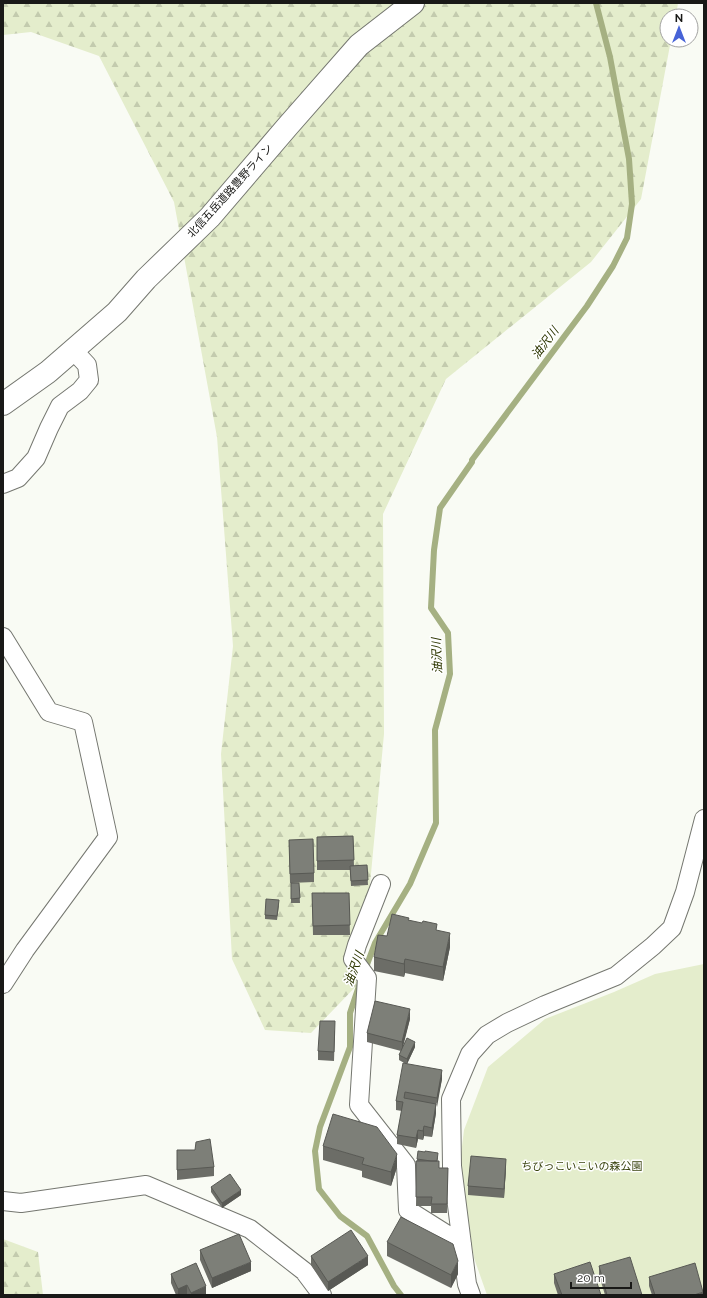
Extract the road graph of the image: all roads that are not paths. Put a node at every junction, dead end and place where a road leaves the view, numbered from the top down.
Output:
1 (413, 3) edge
2 (73, 350) junction
3 (3, 404) edge
4 (3, 484) edge
5 (3, 637) edge
6 (704, 819) edge
7 (381, 884) dead end
8 (3, 984) edge
9 (3, 1201) edge
10 (462, 1244) junction
11 (322, 1295) edge
12 (471, 1295) edge

1 - 2 street, 北信五岳道路豊野ライン
2 - 3 street, 北信五岳道路豊野ライン
2 - 4 street
5 - 8 street
6 - 10 street
7 - 10 street
9 - 11 street
10 - 12 street

